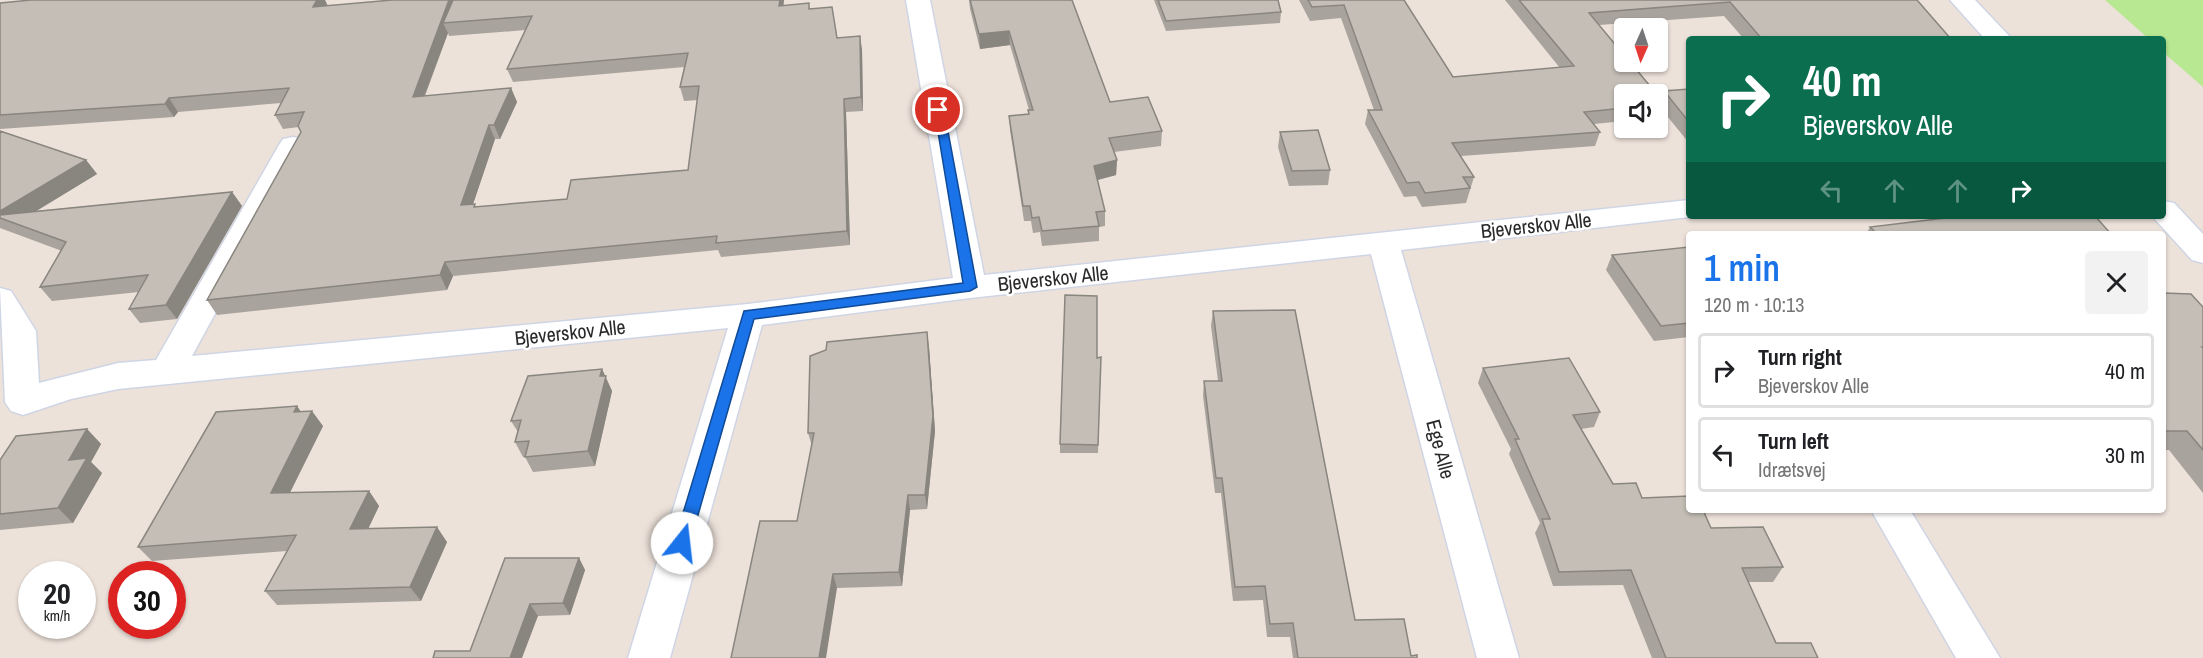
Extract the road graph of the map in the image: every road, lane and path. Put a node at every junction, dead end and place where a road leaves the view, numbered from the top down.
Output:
1 (918, 0) edge
2 (1962, 0) edge
3 (1996, 36) edge
4 (293, 146) edge
5 (1686, 209) edge
6 (2166, 213) edge
7 (1383, 241) junction
8 (2203, 253) edge
9 (970, 287) junction
10 (0, 299) edge
11 (748, 315) junction
12 (167, 371) junction
13 (11, 408) edge
14 (1892, 513) edge
15 (649, 658) edge
16 (1498, 658) edge
17 (1978, 658) edge

1 - 9 street
2 - 3 street
4 - 12 street
5 - 7 street, Bjeverskov Alle
6 - 8 street
7 - 9 street, Bjeverskov Alle
7 - 16 street, Ege Alle
9 - 11 street, Bjeverskov Alle
10 - 13 street, Bjeverskov Alle
11 - 12 street, Bjeverskov Alle
11 - 15 street
12 - 13 street, Bjeverskov Alle
14 - 17 street

